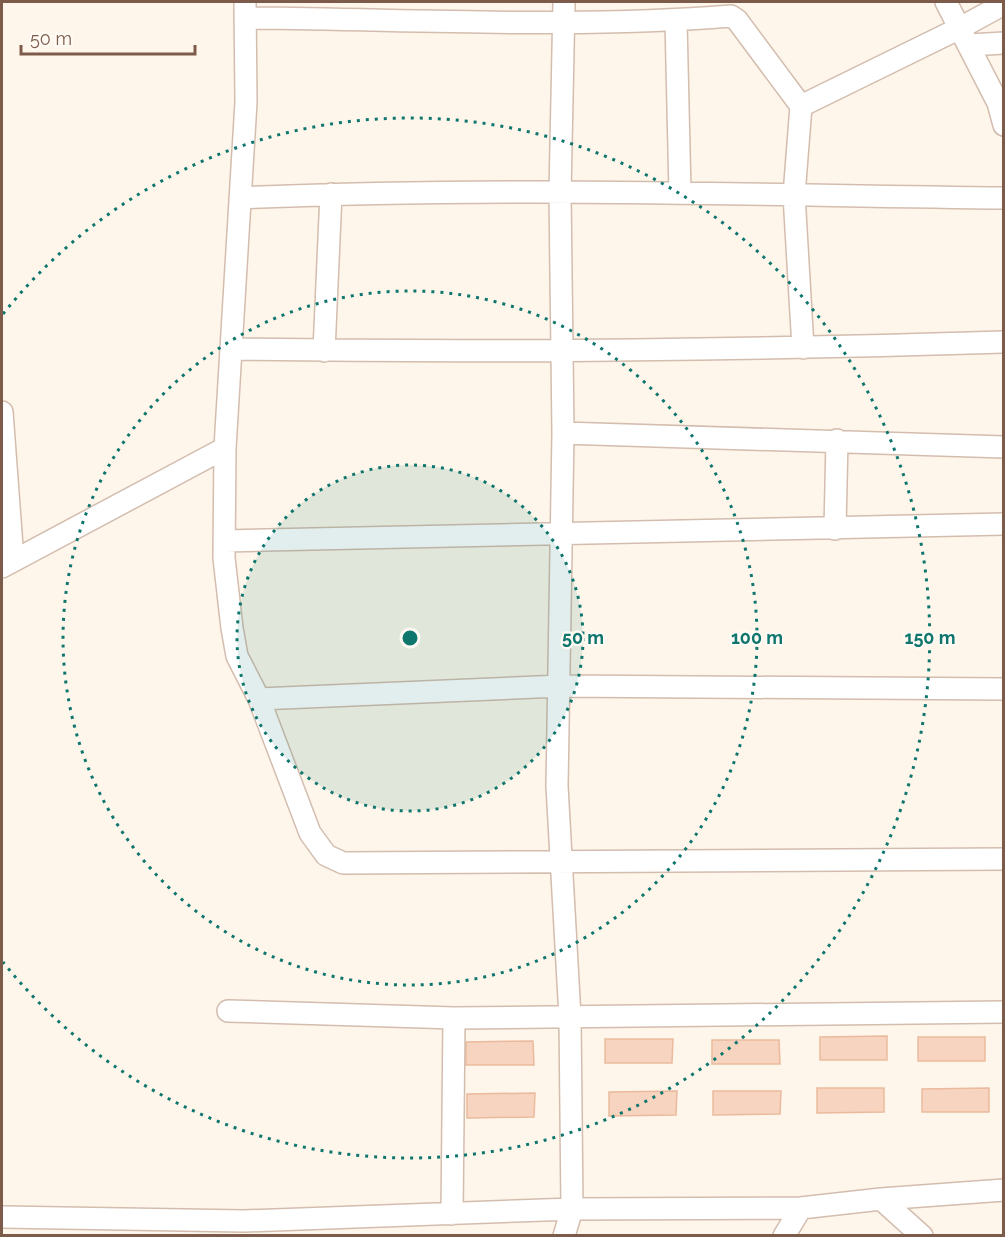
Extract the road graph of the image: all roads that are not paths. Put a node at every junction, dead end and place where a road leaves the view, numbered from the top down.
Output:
1 (946, 2) edge
2 (1004, 4) edge
3 (245, 10) edge
4 (325, 10) edge
5 (564, 12) edge
6 (676, 21) junction
7 (965, 37) junction
8 (1004, 43) edge
9 (801, 106) junction
10 (1004, 125) edge
11 (560, 193) junction
12 (680, 193) junction
13 (331, 194) junction
14 (794, 195) junction
15 (240, 198) junction
16 (1004, 198) edge
17 (1004, 342) edge
18 (803, 348) junction
19 (231, 349) junction
20 (324, 351) junction
21 (561, 351) junction
22 (2, 412) edge
23 (563, 434) junction
24 (837, 440) junction
25 (1004, 447) edge
26 (225, 448) junction
27 (1004, 524) edge
28 (835, 529) junction
29 (560, 534) junction
30 (225, 541) junction
31 (7, 563) edge
32 (560, 686) junction
33 (1004, 689) edge
34 (259, 699) junction
35 (1004, 859) edge
36 (561, 861) junction
37 (228, 1011) dead end
38 (1004, 1012) edge
39 (570, 1017) junction
40 (454, 1018) junction
41 (1004, 1190) edge
42 (881, 1199) junction
43 (801, 1208) junction
44 (572, 1209) junction
45 (452, 1214) junction
46 (2, 1217) edge
47 (243, 1228) edge
48 (564, 1236) edge
49 (784, 1236) edge
50 (922, 1236) edge

1 - 7 street
2 - 7 street
3 - 4 street
3 - 15 street
4 - 5 street
5 - 6 street
5 - 11 street
6 - 9 street
6 - 12 street
7 - 8 street
7 - 9 street
7 - 10 street
9 - 14 street
11 - 12 street
11 - 13 street
11 - 21 street
12 - 14 street
13 - 15 street
13 - 20 street
14 - 16 street
14 - 18 street
15 - 19 street
17 - 18 street
18 - 21 street
19 - 20 street
19 - 26 street
20 - 21 street
21 - 23 street
22 - 31 street
23 - 24 street
23 - 29 street
24 - 25 street
24 - 28 street
26 - 30 street
26 - 31 street
27 - 28 street
28 - 29 street
29 - 30 street
29 - 32 street
30 - 34 street
32 - 33 street
32 - 34 street
32 - 36 street
34 - 36 street
35 - 36 street
36 - 39 street
37 - 40 street
38 - 39 street
39 - 40 street
39 - 44 street
40 - 45 street
41 - 42 street
42 - 43 street
42 - 50 street
43 - 44 street
43 - 49 street
44 - 45 street
44 - 48 street
45 - 47 street
46 - 47 street

